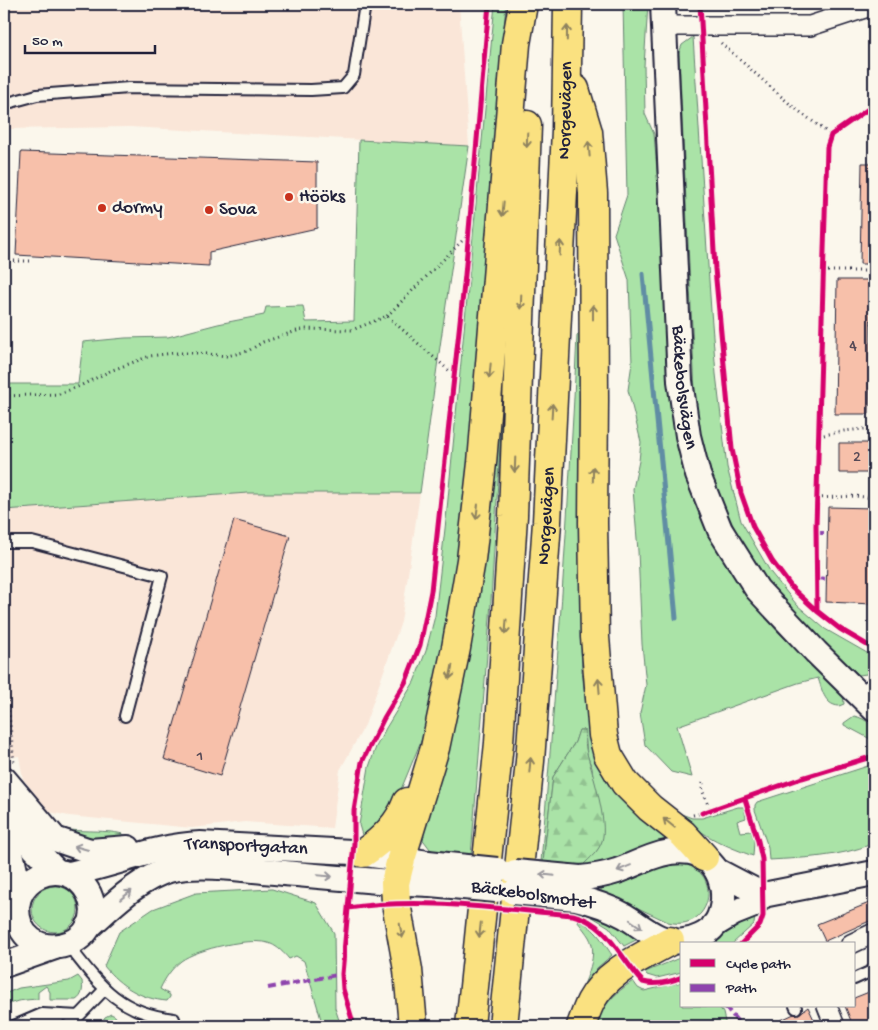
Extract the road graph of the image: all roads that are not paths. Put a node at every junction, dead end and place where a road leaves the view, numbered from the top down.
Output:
1 (366, 4) edge
2 (523, 4) edge
3 (532, 4) edge
4 (568, 4) edge
5 (874, 5) edge
6 (663, 15) edge
7 (567, 62) junction
8 (4, 104) edge
9 (4, 542) edge
10 (872, 703) edge
11 (125, 716) dead end
12 (442, 719) junction
13 (9, 774) edge
14 (4, 805) edge
15 (4, 828) edge
16 (164, 848) junction
17 (363, 853) junction
18 (711, 864) junction
19 (398, 871) junction
20 (62, 873) junction
21 (874, 873) edge
22 (429, 874) joint
23 (578, 888) junction
24 (763, 896) junction
25 (14, 907) edge
26 (714, 925) junction
27 (88, 926) junction
28 (874, 933) edge
29 (670, 941) junction
30 (855, 942) edge
31 (62, 946) junction
32 (4, 965) edge
33 (874, 970) edge
34 (856, 979) edge
35 (105, 989) junction
36 (828, 1008) edge
37 (78, 1021) edge
38 (14, 1026) edge
39 (33, 1026) edge
40 (56, 1026) edge
41 (67, 1026) edge
42 (176, 1026) edge
43 (413, 1026) edge
44 (470, 1026) edge
45 (503, 1026) edge
46 (581, 1026) edge
47 (835, 1026) edge

1 - 8 lane
2 -> 12 highway
3 -> 44 highway, Norgevägen
7 -> 4 highway, Norgevägen
5 - 6 street
6 - 10 street, Bäckebolsvägen
18 -> 7 highway
45 -> 7 highway, Norgevägen
9 - 11 lane
12 - 17 highway
12 - 19 highway
16 -> 13 street
14 - 20 street
15 - 25 street
16 - 17 street, Transportgatan
16 - 20 street, Transportgatan
17 - 19 street, Transportgatan
18 -> 23 street, Bäckebolsmotet
18 - 24 street, Bäckebolsmotet
18 - 26 street
19 - 22 street, Transportgatan
27 -> 19 street, Transportgatan
19 -> 43 highway
20 - 25 street, Transportgatan
20 - 27 street
21 - 24 street
22 - 23 street, Bäckebolsmotet, bridge
23 -> 29 street, Bäckebolsmotet
24 - 26 street, Bäckebolsmotet
25 - 31 street
26 - 29 street, Bäckebolsmotet
27 - 31 street, Transportgatan
28 - 30 street
29 - 46 highway
31 - 32 street, Transportgatan
31 - 35 lane
33 - 34 lane
35 - 37 lane
35 - 42 lane
36 - 47 street
37 - 38 lane
37 - 39 lane
37 - 40 lane
37 - 41 lane

